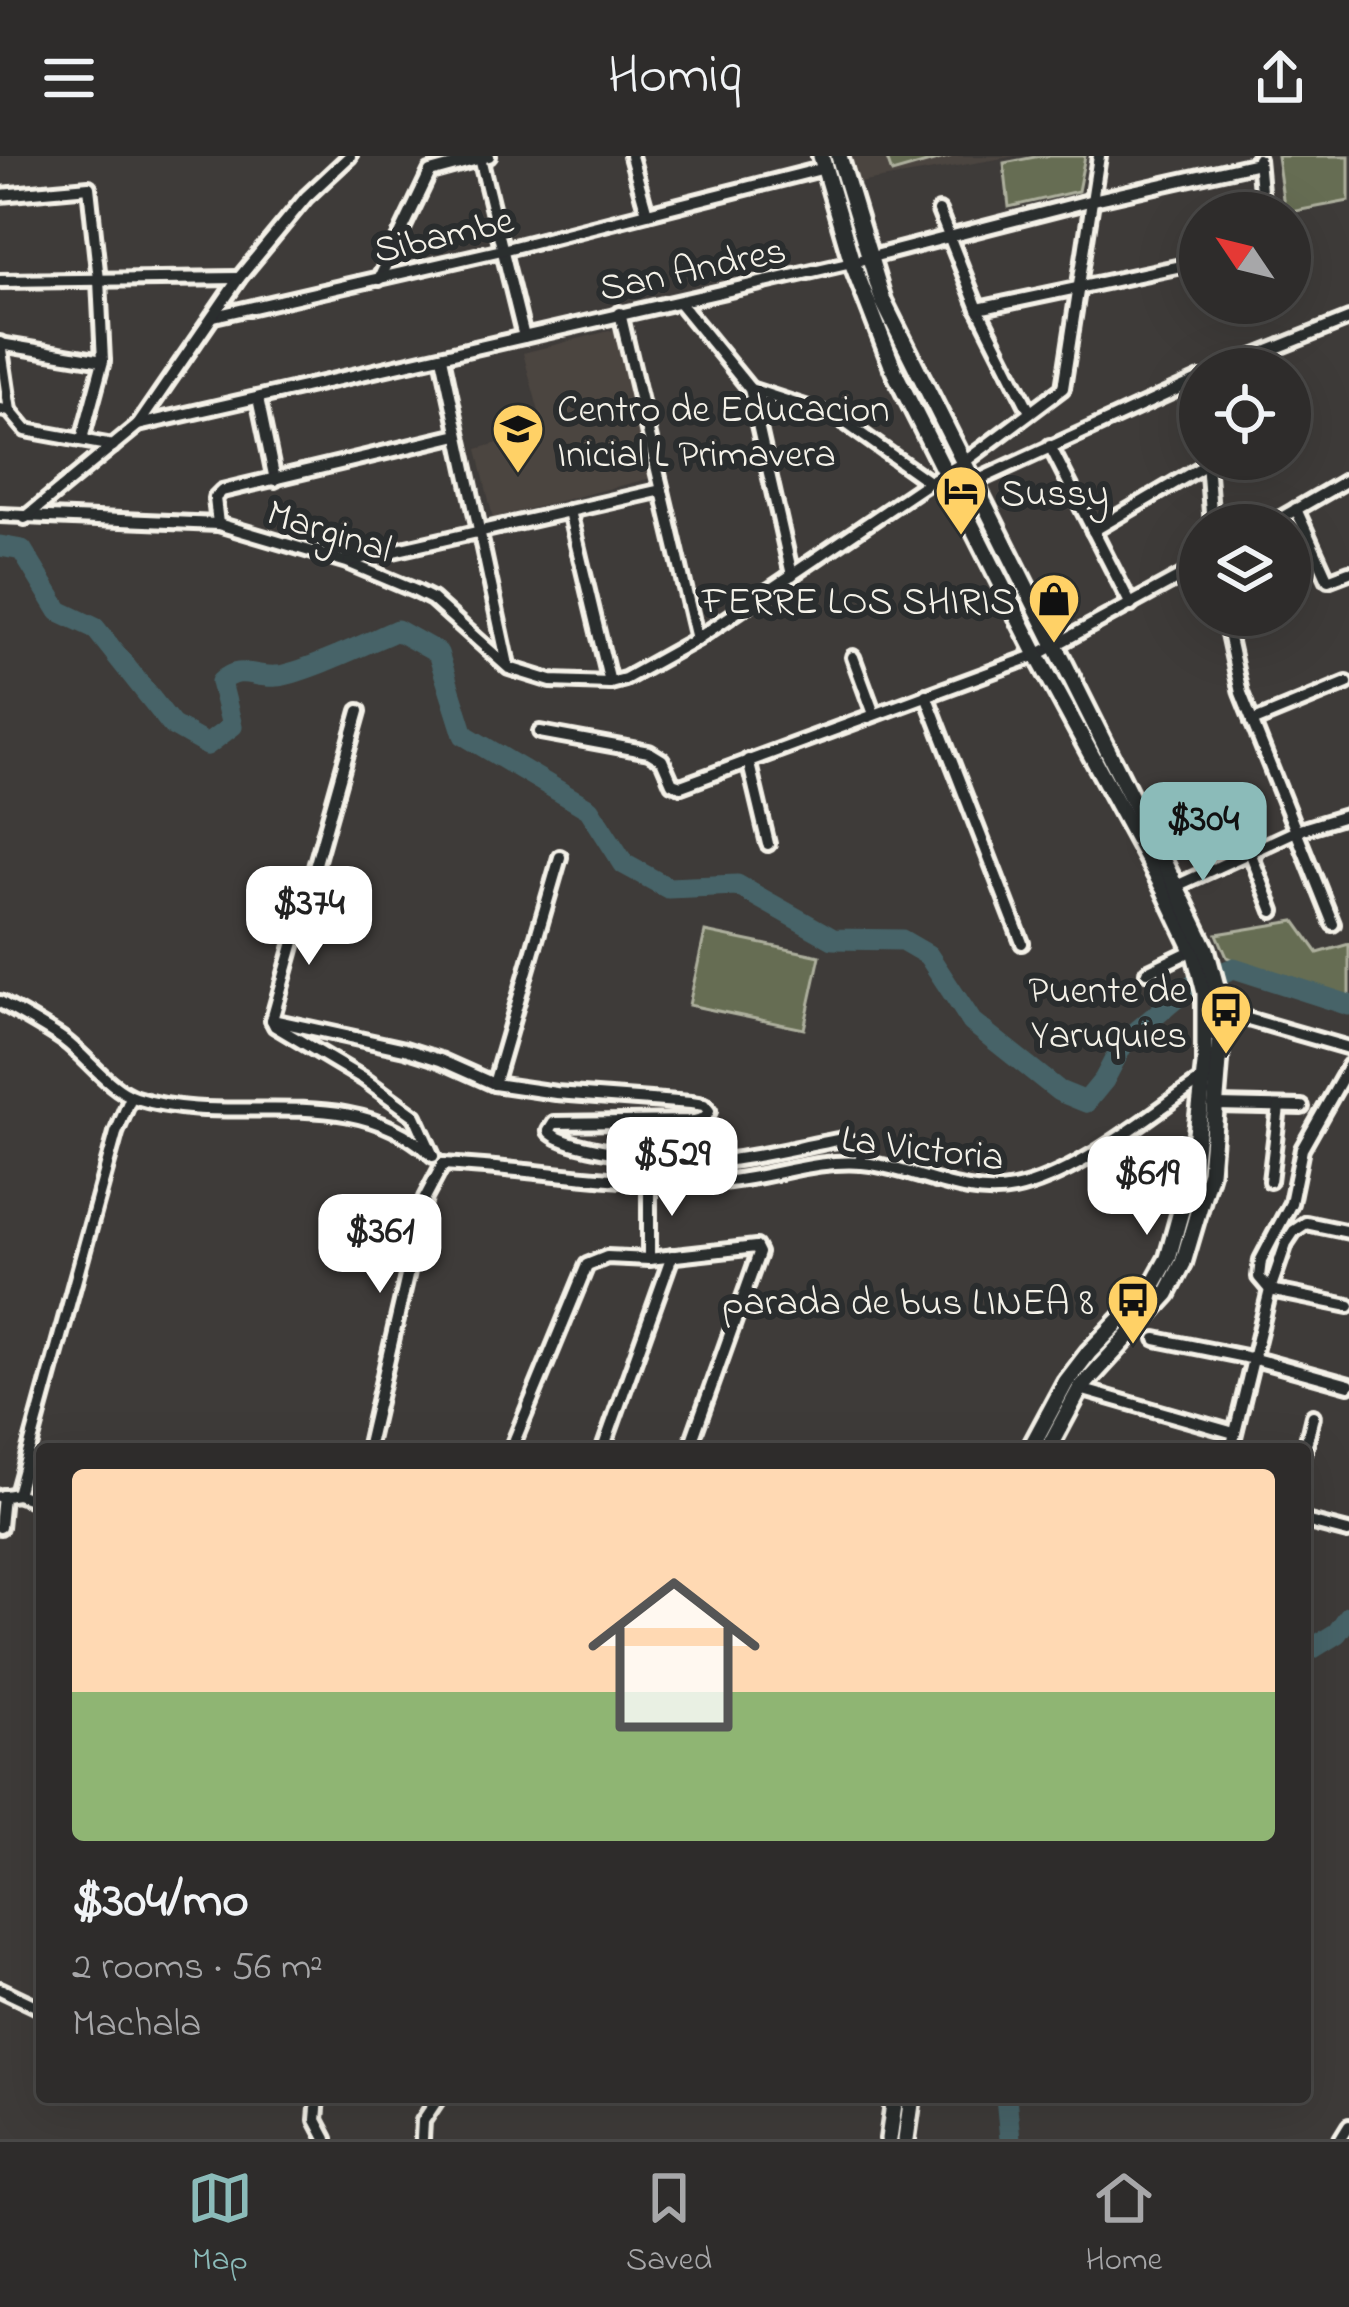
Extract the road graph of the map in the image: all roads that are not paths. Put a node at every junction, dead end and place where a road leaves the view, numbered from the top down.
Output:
1 (350, 156) edge
2 (631, 156) edge
3 (839, 156) edge
4 (1099, 156) edge
5 (485, 157) edge
6 (1258, 159) edge
7 (823, 162) edge
8 (1261, 192) edge
9 (0, 195) edge
10 (1093, 200) junction
11 (940, 211) dead end
12 (646, 213) junction
13 (952, 238) junction
14 (502, 250) junction
15 (871, 257) junction
16 (852, 262) junction
17 (1179, 267) edge
18 (239, 278) junction
19 (379, 279) junction
20 (99, 280) junction
21 (0, 281) edge
22 (1079, 290) junction
23 (679, 302) junction
24 (978, 309) junction
25 (620, 313) junction
26 (214, 316) junction
27 (1349, 320) edge
28 (524, 337) junction
29 (0, 344) edge
30 (1277, 348) edge
31 (442, 357) junction
32 (103, 361) junction
33 (1179, 388) edge
34 (750, 389) junction
35 (258, 398) junction
36 (5, 410) edge
37 (1030, 412) junction
38 (138, 425) junction
39 (458, 435) junction
40 (82, 439) junction
41 (113, 446) junction
42 (1050, 446) junction
43 (963, 463) junction
44 (946, 473) junction
45 (1179, 479) edge
46 (1349, 479) edge
47 (274, 480) junction
48 (929, 482) junction
49 (972, 483) junction
50 (662, 490) junction
51 (1303, 504) edge
52 (569, 512) junction
53 (0, 515) edge
54 (25, 518) junction
55 (218, 524) junction
56 (1093, 530) junction
57 (480, 532) junction
58 (1311, 542) edge
59 (347, 562) junction
60 (1349, 572) edge
61 (792, 575) junction
62 (1179, 578) edge
63 (1131, 605) junction
64 (1229, 636) edge
65 (697, 638) junction
66 (1055, 647) junction
67 (1036, 655) junction
68 (853, 657) dead end
69 (509, 668) junction
70 (610, 682) junction
71 (1347, 682) edge
72 (926, 695) junction
73 (359, 711) dead end
74 (874, 714) junction
75 (1252, 722) junction
76 (540, 732) dead end
77 (748, 760) junction
78 (1349, 815) edge
79 (1296, 831) junction
80 (768, 844) dead end
81 (1250, 852) junction
82 (560, 857) dead end
83 (1171, 889) junction
84 (1273, 911) dead end
85 (1333, 924) dead end
86 (1022, 943) dead end
87 (1198, 951) junction
88 (1147, 972) dead end
89 (1213, 1001) junction
90 (0, 1002) edge
91 (272, 1020) junction
92 (1349, 1048) edge
93 (1349, 1066) edge
94 (1221, 1067) junction
95 (1203, 1079) junction
96 (494, 1084) junction
97 (131, 1097) junction
98 (1217, 1105) junction
99 (1280, 1107) junction
100 (1302, 1107) dead end
101 (438, 1160) junction
102 (862, 1163) junction
103 (649, 1180) junction
104 (1270, 1181) dead end
105 (1349, 1232) edge
106 (672, 1256) junction
107 (649, 1259) junction
108 (1270, 1290) junction
109 (1349, 1306) edge
110 (1156, 1340) dead end
111 (1255, 1359) junction
112 (1349, 1385) edge
113 (1080, 1389) junction
114 (1313, 1416) dead end
115 (1234, 1433) junction
116 (368, 1443) edge
117 (514, 1443) edge
118 (605, 1443) edge
119 (691, 1443) edge
120 (1033, 1443) edge
121 (1051, 1443) edge
122 (1232, 1443) edge
123 (1306, 1443) edge
124 (17, 1494) junction
125 (1, 1496) edge
126 (36, 1501) edge
127 (1311, 1523) edge
128 (0, 1527) edge
129 (1348, 1532) edge
130 (0, 1989) edge
131 (36, 2006) edge
132 (317, 2103) edge
133 (435, 2103) edge
134 (895, 2103) edge
135 (911, 2103) edge
136 (1349, 2126) edge
137 (326, 2139) edge
138 (422, 2139) edge
139 (890, 2139) edge
140 (906, 2139) edge
141 (1341, 2139) edge

1 - 18 street
2 - 12 street
3 - 15 main road
4 - 10 street
5 - 14 street
5 - 19 street
6 - 8 street
6 - 10 street, San Andres
7 - 12 street, Sibambe
7 - 16 main road
9 - 20 street
10 - 13 street, San Andres
10 - 22 street
11 - 13 street
12 - 14 street, Sibambe
13 - 15 street, San Andres
13 - 24 street
14 - 19 street, Sibambe
14 - 28 street
15 - 16 street, San Andres
15 - 43 main road
16 - 23 street, San Andres
16 - 44 main road
17 - 22 street
18 - 20 street
18 - 26 street
19 - 26 street, Sibambe
20 - 21 street
20 - 32 street
22 - 24 street
22 - 37 street
23 - 25 street, San Andres
23 - 34 street
24 - 37 street
25 - 28 street, San Andres
25 - 50 street
26 - 38 street
27 - 30 street
28 - 31 street, San Andres
29 - 32 street
29 - 36 street
31 - 35 street, San Andres
31 - 39 street
32 - 40 street
33 - 42 street
34 - 48 street
34 - 61 street
35 - 38 street, San Andres
35 - 47 street
36 - 40 street
37 - 43 street
38 - 41 street
39 - 47 street
39 - 57 street
40 - 41 street
41 - 54 street
42 - 49 street
42 - 56 street
43 - 44 street
43 - 49 main road
44 - 48 street
44 - 67 main road
45 - 56 street
46 - 51 street
47 - 55 street
48 - 61 street
49 - 66 main road
50 - 52 street
50 - 65 street
52 - 57 street
52 - 70 street
53 - 54 street, Marginal
54 - 55 street, Marginal
55 - 59 street, Marginal
56 - 63 street
57 - 59 street
57 - 69 street
58 - 60 street
59 - 69 street, Marginal
61 - 65 street
62 - 63 street
63 - 66 street
64 - 75 street
65 - 70 street
66 - 67 street
66 - 83 main road
67 - 72 street
67 - 83 main road
68 - 74 street
69 - 70 street, Marginal
71 - 75 street
72 - 74 street
72 - 86 street
73 - 91 street
74 - 77 street
75 - 79 street
76 - 77 street
77 - 80 street
78 - 79 street
79 - 81 street
79 - 85 street
81 - 83 street
81 - 84 street
82 - 96 street
83 - 87 main road
87 - 88 street
87 - 89 main road
89 - 92 street
89 - 94 main road
89 - 95 main road
90 - 97 street
91 - 96 street
91 - 101 street
93 - 108 street
94 - 95 street, La Victoria
94 - 98 main road
95 - 102 street, La Victoria
95 - 120 main road
96 - 102 street
97 - 101 street
97 - 124 street
98 - 99 street
98 - 113 main road
99 - 100 street
99 - 104 street
101 - 103 street, La Victoria
101 - 116 street
102 - 103 street, La Victoria
103 - 107 street
105 - 108 street
106 - 107 street
106 - 118 street
106 - 119 street
107 - 117 street
108 - 109 street
108 - 111 street
110 - 111 street
111 - 112 street
111 - 115 street
113 - 115 street
113 - 121 main road
114 - 123 street
115 - 122 street
124 - 125 street
124 - 126 street
125 - 128 street
127 - 129 street
130 - 131 street
132 - 137 street
133 - 138 street
134 - 139 main road
135 - 140 main road
136 - 141 street

